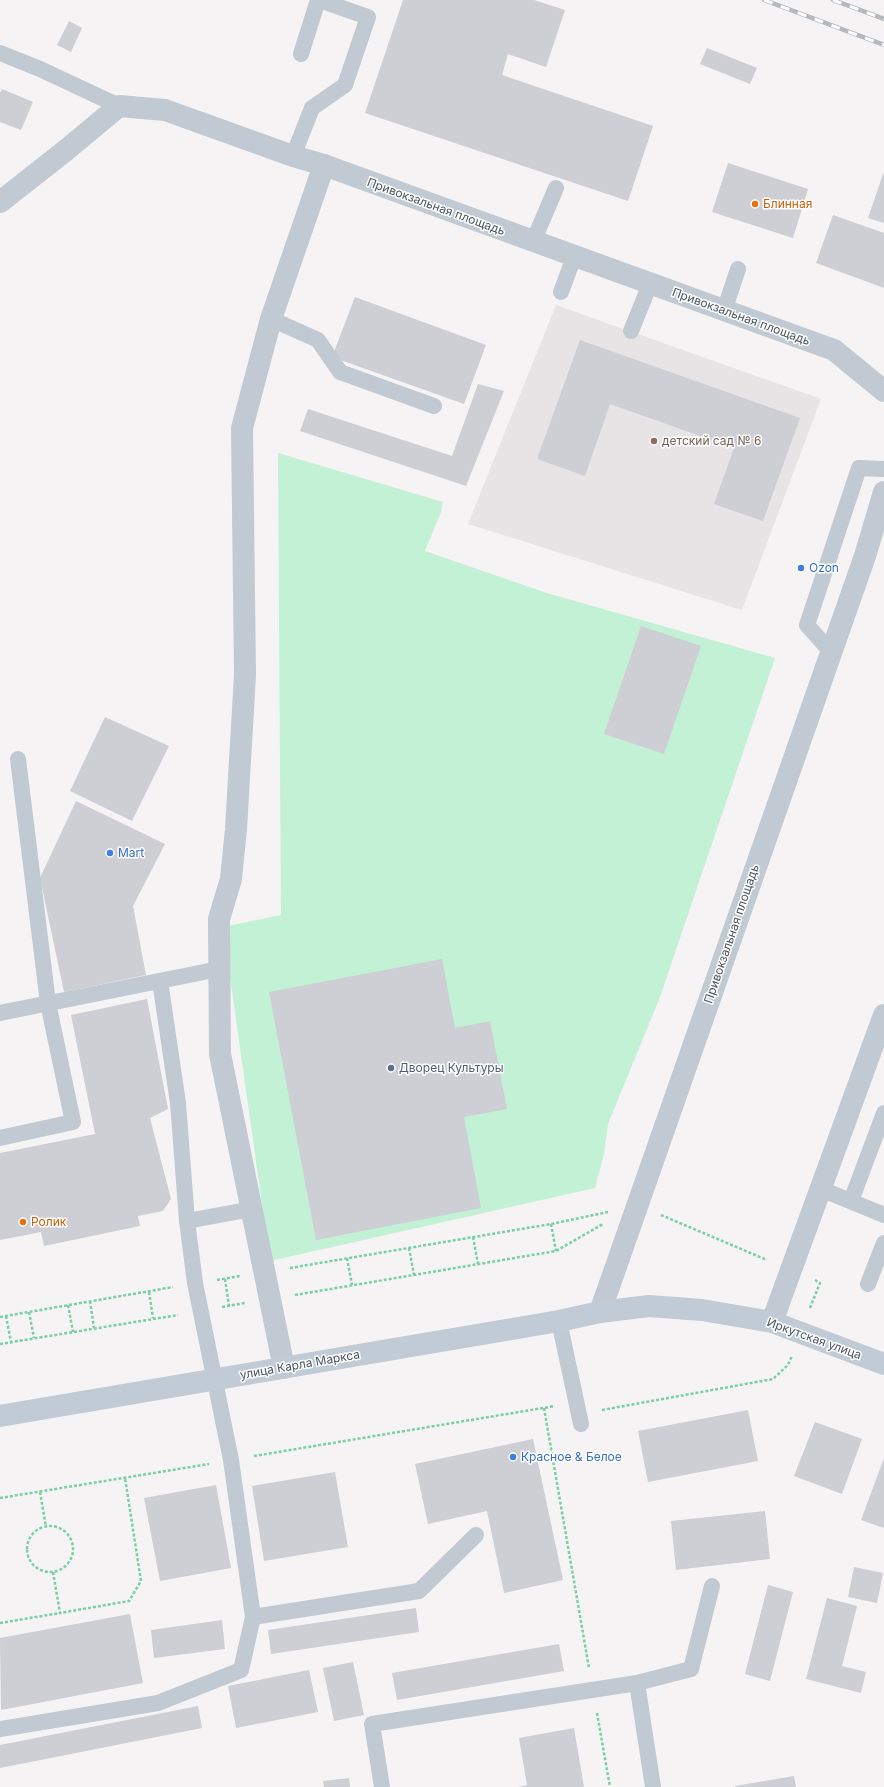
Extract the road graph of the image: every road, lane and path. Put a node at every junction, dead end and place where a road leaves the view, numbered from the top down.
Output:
1 (319, 0) edge
2 (0, 53) edge
3 (301, 54) dead end
4 (119, 106) junction
5 (293, 156) junction
6 (324, 165) junction
7 (556, 188) dead end
8 (0, 202) edge
9 (533, 242) junction
10 (574, 257) junction
11 (738, 269) dead end
12 (650, 284) junction
13 (561, 292) dead end
14 (724, 311) junction
15 (271, 319) junction
16 (631, 331) dead end
17 (884, 391) edge
18 (434, 406) dead end
19 (884, 469) edge
20 (884, 492) edge
21 (884, 540) edge
22 (865, 556) junction
23 (831, 652) junction
24 (18, 759) dead end
25 (219, 969) junction
26 (160, 981) junction
27 (48, 1003) junction
28 (0, 1013) edge
29 (884, 1015) edge
30 (884, 1113) edge
31 (0, 1138) edge
32 (820, 1189) junction
33 (851, 1201) junction
34 (637, 1205) junction
35 (252, 1209) junction
36 (884, 1215) edge
37 (187, 1221) junction
38 (473, 1237) dead end
39 (884, 1243) edge
40 (409, 1248) dead end
41 (347, 1258) dead end
42 (478, 1264) dead end
43 (414, 1275) dead end
44 (225, 1279) dead end
45 (868, 1284) dead end
46 (352, 1285) dead end
47 (149, 1292) dead end
48 (90, 1301) dead end
49 (68, 1305) dead end
50 (229, 1306) dead end
51 (29, 1312) dead end
52 (600, 1312) junction
53 (6, 1316) dead end
54 (153, 1318) dead end
55 (559, 1321) junction
56 (772, 1322) junction
57 (94, 1328) dead end
58 (73, 1332) dead end
59 (34, 1338) dead end
60 (11, 1342) dead end
61 (884, 1364) edge
62 (284, 1368) junction
63 (214, 1380) junction
64 (577, 1402) junction
65 (544, 1408) junction
66 (0, 1416) edge
67 (581, 1424) dead end
68 (230, 1460) junction
69 (125, 1478) junction
70 (40, 1492) junction
71 (0, 1498) edge
72 (46, 1526) junction
73 (476, 1535) dead end
74 (53, 1572) junction
75 (712, 1586) dead end
76 (60, 1613) junction
77 (253, 1617) junction
78 (0, 1623) edge
79 (637, 1684) junction
80 (593, 1690) junction
81 (0, 1729) edge
82 (382, 1787) edge
83 (610, 1787) edge
84 (653, 1787) edge

1 - 3 lane
1 - 5 lane
2 - 4 lane
4 - 5 street, Привокзальная площадь
4 - 8 street
5 - 6 street, Привокзальная площадь
6 - 9 street, Привокзальная площадь
6 - 15 street
7 - 9 lane
9 - 10 street, Привокзальная площадь
10 - 12 street, Привокзальная площадь
10 - 13 lane
11 - 14 lane
12 - 14 street, Привокзальная площадь
12 - 16 lane
14 - 17 street, Привокзальная площадь
15 - 18 lane
15 - 25 street
19 - 23 lane
20 - 22 street, Привокзальная площадь
21 - 22 street
22 - 23 street, Привокзальная площадь
23 - 34 street, Привокзальная площадь
24 - 27 lane
25 - 26 lane
25 - 35 street
26 - 27 lane
26 - 37 lane
27 - 28 lane
27 - 31 lane
29 - 32 street
30 - 33 lane
32 - 33 lane
32 - 56 street
33 - 36 lane
34 - 34 path
34 - 52 street, Привокзальная площадь
35 - 37 lane
35 - 62 street
37 - 63 lane
38 - 42 path
39 - 45 lane
40 - 43 path
41 - 46 path
44 - 50 path
47 - 54 path
48 - 57 path
49 - 58 path
51 - 59 path
52 - 55 main road, улица Карла Маркса
52 - 56 main road, Иркутская улица
53 - 60 path
55 - 62 main road, улица Карла Маркса
55 - 64 lane
56 - 61 main road, Иркутская улица
62 - 63 main road, улица Карла Маркса
63 - 66 main road, улица Карла Маркса
63 - 68 lane
64 - 65 path
64 - 67 lane
65 - 68 path
65 - 80 path
68 - 69 path
68 - 77 lane
69 - 70 path
69 - 76 path
70 - 71 path
70 - 72 path
72 - 74 path
72 - 74 path
73 - 77 lane
74 - 76 path
75 - 79 lane
76 - 78 path
77 - 81 lane
79 - 80 lane
79 - 84 lane
80 - 82 lane
80 - 83 path

